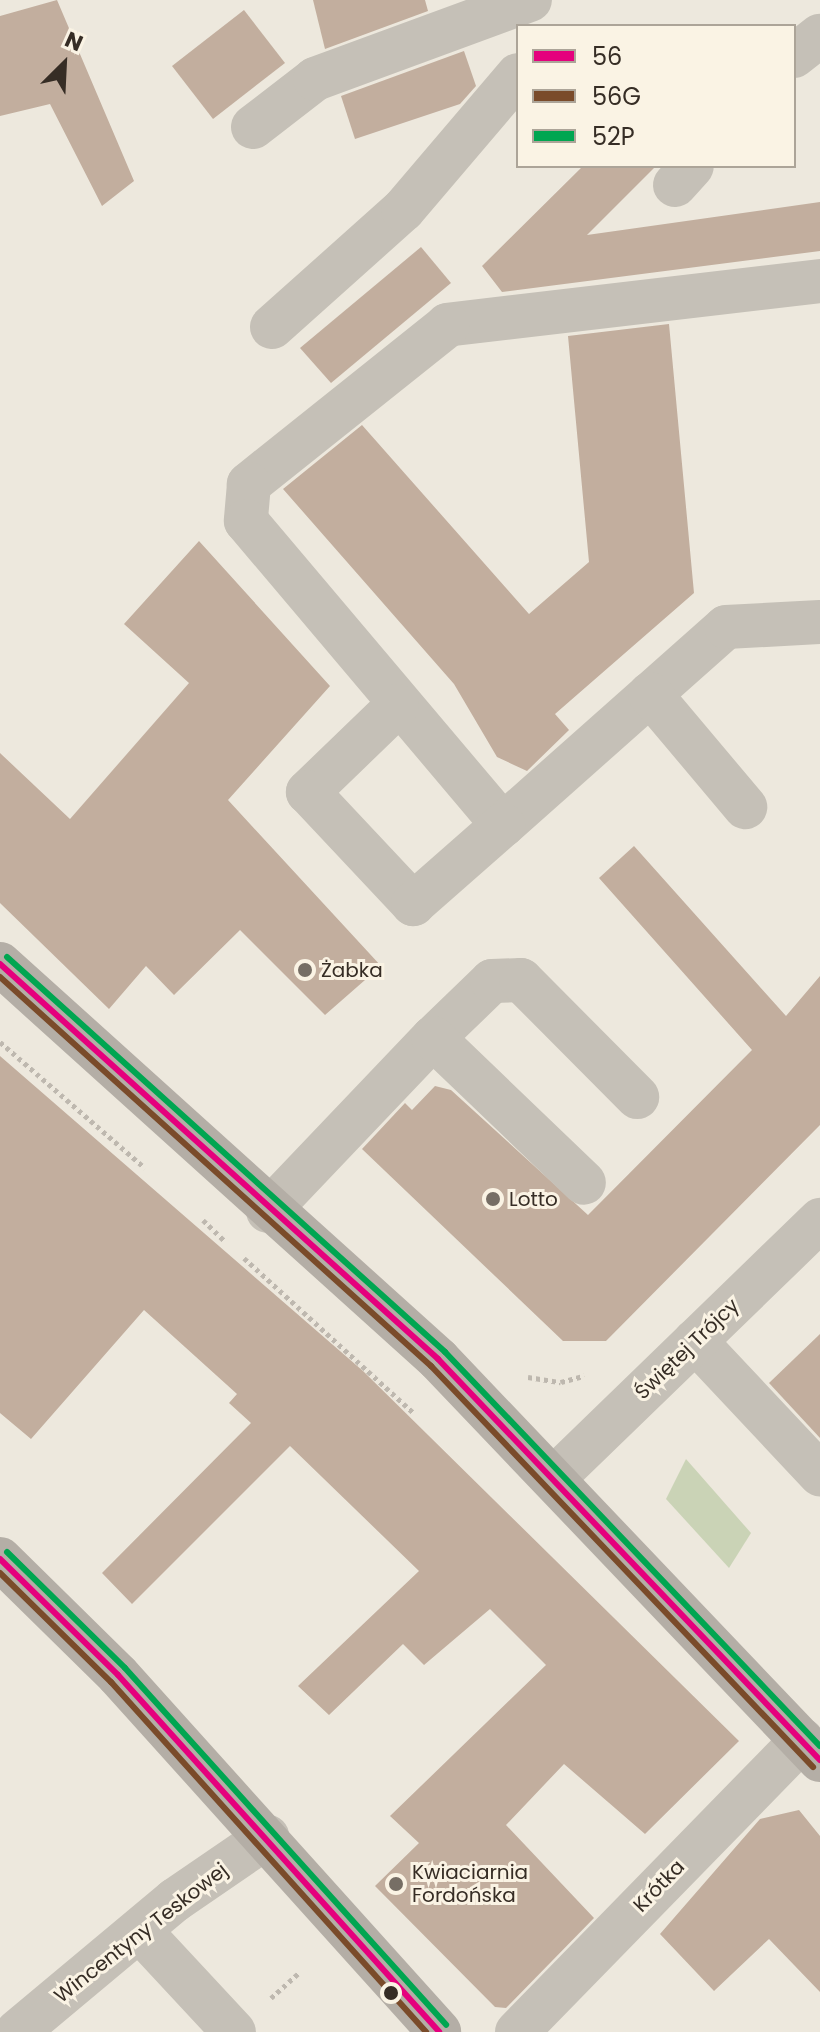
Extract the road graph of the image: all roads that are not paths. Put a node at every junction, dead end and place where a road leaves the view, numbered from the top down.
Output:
1 (530, 0) edge
2 (549, 0) edge
3 (540, 24) edge
4 (820, 36) edge
5 (796, 54) edge
6 (516, 77) edge
7 (253, 127) dead end
8 (820, 281) edge
9 (272, 327) dead end
10 (820, 622) edge
11 (650, 694) junction
12 (397, 706) junction
13 (745, 807) dead end
14 (503, 825) junction
15 (0, 964) edge
16 (433, 1038) junction
17 (637, 1097) dead end
18 (584, 1183) dead end
19 (268, 1211) junction
20 (820, 1220) edge
21 (695, 1341) junction
22 (820, 1474) edge
23 (554, 1478) junction
24 (0, 1559) edge
25 (811, 1750) edge
26 (267, 1837) junction
27 (140, 1931) junction
28 (17, 2032) edge
29 (234, 2032) edge
30 (439, 2032) edge
31 (517, 2032) edge

1 - 7 street
2 - 3 street
4 - 5 street
6 - 9 street
8 - 12 street
10 - 11 street
11 - 13 street
11 - 14 street
12 - 14 street
12 - 14 street
15 - 19 main road
16 - 17 street
16 - 18 street
16 - 19 street
19 - 23 main road
20 - 21 street, Świętej Trójcy
21 - 22 street
21 - 23 street, Świętej Trójcy
23 - 25 main road
24 - 26 main road
25 - 31 street, Krótka
26 - 27 street, Wincentyny Teskowej
26 - 30 main road
27 - 28 street, Wincentyny Teskowej
27 - 29 street

